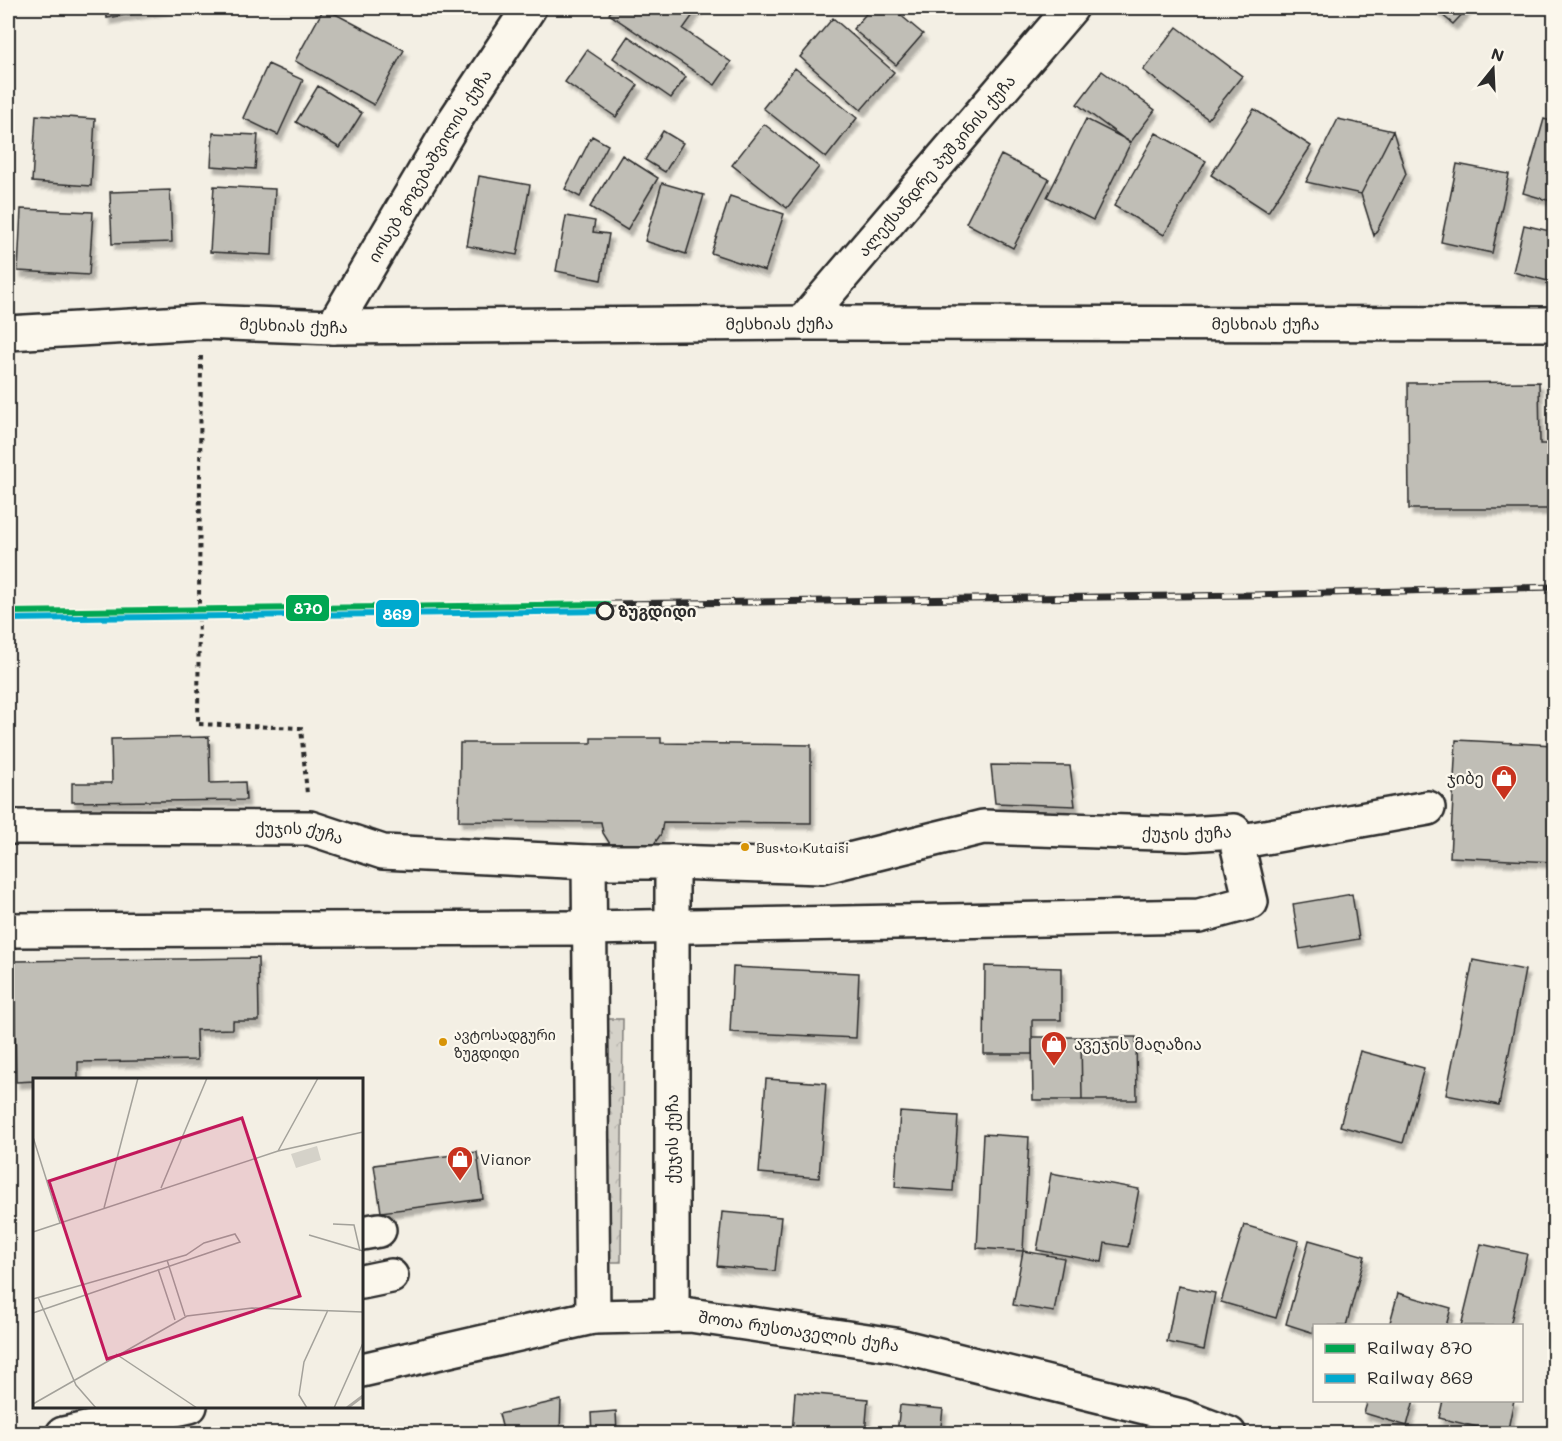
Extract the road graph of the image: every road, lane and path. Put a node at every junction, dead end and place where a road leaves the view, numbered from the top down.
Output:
1 (529, 8) edge
2 (1071, 8) edge
3 (201, 322) junction
4 (802, 323) junction
5 (1554, 324) edge
6 (333, 327) junction
7 (8, 333) edge
8 (1428, 808) dead end
9 (8, 827) edge
10 (310, 828) junction
11 (1237, 842) junction
12 (672, 861) junction
13 (589, 862) junction
14 (672, 926) junction
15 (589, 928) junction
16 (8, 930) edge
17 (672, 1315) junction
18 (593, 1317) junction
19 (363, 1370) edge
20 (185, 1408) edge
21 (72, 1432) edge
22 (1229, 1434) edge

1 - 6 street, იოსებ გოგებაშვილის ქუჩა
2 - 4 street, ალექსანდრე პუშკინის ქუჩა
3 - 6 street, მესხიას ქუჩა
3 - 7 street, მესხიას ქუჩა
3 - 10 path
4 - 5 street, მესხიას ქუჩა
4 - 6 street, მესხიას ქუჩა
8 - 11 street
9 - 10 street, ქუჯის ქუჩა
10 - 13 street, ქუჯის ქუჩა
11 - 12 street, ქუჯის ქუჩა
11 - 14 street, ქუჯის ქუჩა
12 - 13 street, ქუჯის ქუჩა
12 - 14 street, ქუჯის ქუჩა
13 - 15 street
14 - 15 street, ქუჯის ქუჩა
14 - 17 street, ქუჯის ქუჩა
15 - 16 street, ქუჯის ქუჩა
15 - 18 street
17 - 18 street, შოთა რუსთაველის ქუჩა
17 - 22 street, შოთა რუსთაველის ქუჩა
18 - 19 street, შოთა რუსთაველის ქუჩა
20 - 21 street

